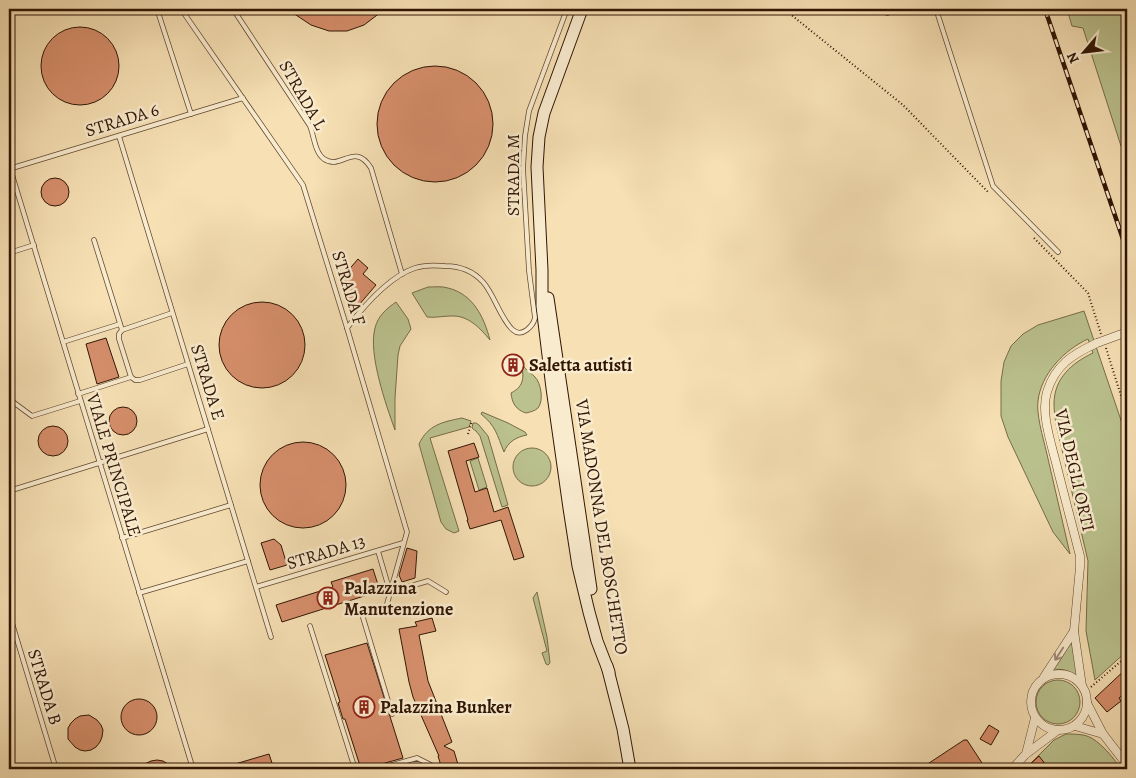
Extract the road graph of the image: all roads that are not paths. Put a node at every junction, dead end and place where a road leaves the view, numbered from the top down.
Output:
1 (157, 9) edge
2 (181, 9) edge
3 (233, 9) edge
4 (567, 9) edge
5 (582, 9) edge
6 (883, 9) edge
7 (900, 9) edge
8 (936, 9) edge
9 (243, 98) junction
10 (191, 114) junction
11 (118, 136) junction
12 (9, 169) edge
13 (94, 240) dead end
14 (34, 245) junction
15 (1058, 252) dead end
16 (9, 253) edge
17 (402, 274) junction
18 (172, 313) junction
19 (120, 324) junction
20 (347, 328) junction
21 (122, 330) junction
22 (1127, 332) edge
23 (63, 342) junction
24 (188, 364) junction
25 (131, 377) junction
26 (9, 389) edge
27 (78, 394) junction
28 (80, 401) junction
29 (208, 429) junction
30 (100, 462) junction
31 (9, 491) edge
32 (231, 505) junction
33 (122, 538) junction
34 (403, 543) junction
35 (378, 551) junction
36 (248, 561) junction
37 (256, 587) junction
38 (139, 592) junction
39 (390, 592) junction
40 (446, 592) dead end
41 (387, 604) dead end
42 (361, 611) dead end
43 (9, 612) edge
44 (310, 626) dead end
45 (1074, 630) junction
46 (271, 636) dead end
47 (1043, 678) junction
48 (1084, 689) junction
49 (1087, 703) junction
50 (392, 714) dead end
51 (1035, 718) junction
52 (1075, 726) junction
53 (1058, 730) junction
54 (1103, 734) junction
55 (1026, 754) junction
56 (1127, 765) edge
57 (432, 767) edge
58 (56, 769) edge
59 (192, 769) edge
60 (355, 769) edge
61 (378, 769) edge
62 (630, 769) edge
63 (1012, 769) edge

1 - 10 lane
2 - 9 lane, STRADA F
3 - 17 lane, STRADA L
4 - 17 lane, STRADA M
5 - 62 main road, VIA MADONNA DEL BOSCHETTO
6 - 7 lane
8 - 15 lane
9 - 10 lane, STRADA 6
9 - 20 lane, STRADA F
10 - 11 lane, STRADA 6
11 - 12 lane, STRADA 6
11 - 18 lane, STRADA E
12 - 14 lane, VIALE PRINCIPALE
13 - 19 lane
14 - 16 lane
14 - 23 lane, VIALE PRINCIPALE
17 - 20 lane
18 - 21 lane
18 - 24 lane, STRADA E
19 - 21 lane
19 - 23 lane
20 - 34 lane, STRADA F
21 - 25 lane
22 - 45 street, VIA DEGLI ORTI, bridge
23 - 27 lane, VIALE PRINCIPALE
24 - 25 lane
24 - 29 lane, STRADA E
25 - 27 lane
26 - 28 lane
27 - 28 lane, VIALE PRINCIPALE
28 - 30 lane, VIALE PRINCIPALE
29 - 30 lane
29 - 32 lane, STRADA E
30 - 31 lane
30 - 33 lane, VIALE PRINCIPALE
32 - 33 lane
32 - 36 lane, STRADA E
33 - 38 lane, VIALE PRINCIPALE
34 - 35 lane, STRADA 13
34 - 39 lane, STRADA F
35 - 37 lane, STRADA 13
35 - 39 lane
36 - 37 lane, STRADA E
36 - 38 lane
37 - 46 lane, STRADA E
38 - 59 lane, VIALE PRINCIPALE
39 - 40 lane
39 - 41 lane, STRADA F
42 - 50 lane
43 - 58 lane, STRADA B
44 - 60 lane
45 -> 47 street, VIA DEGLI ORTI
45 - 48 street, VIA DEGLI ORTI
47 - 48 street
47 - 51 street
48 - 49 street
49 - 52 street
49 - 54 street
51 - 53 street
51 - 55 street
52 - 53 street
52 - 54 street
53 - 55 street
54 - 56 street
55 - 63 street
57 - 61 lane

